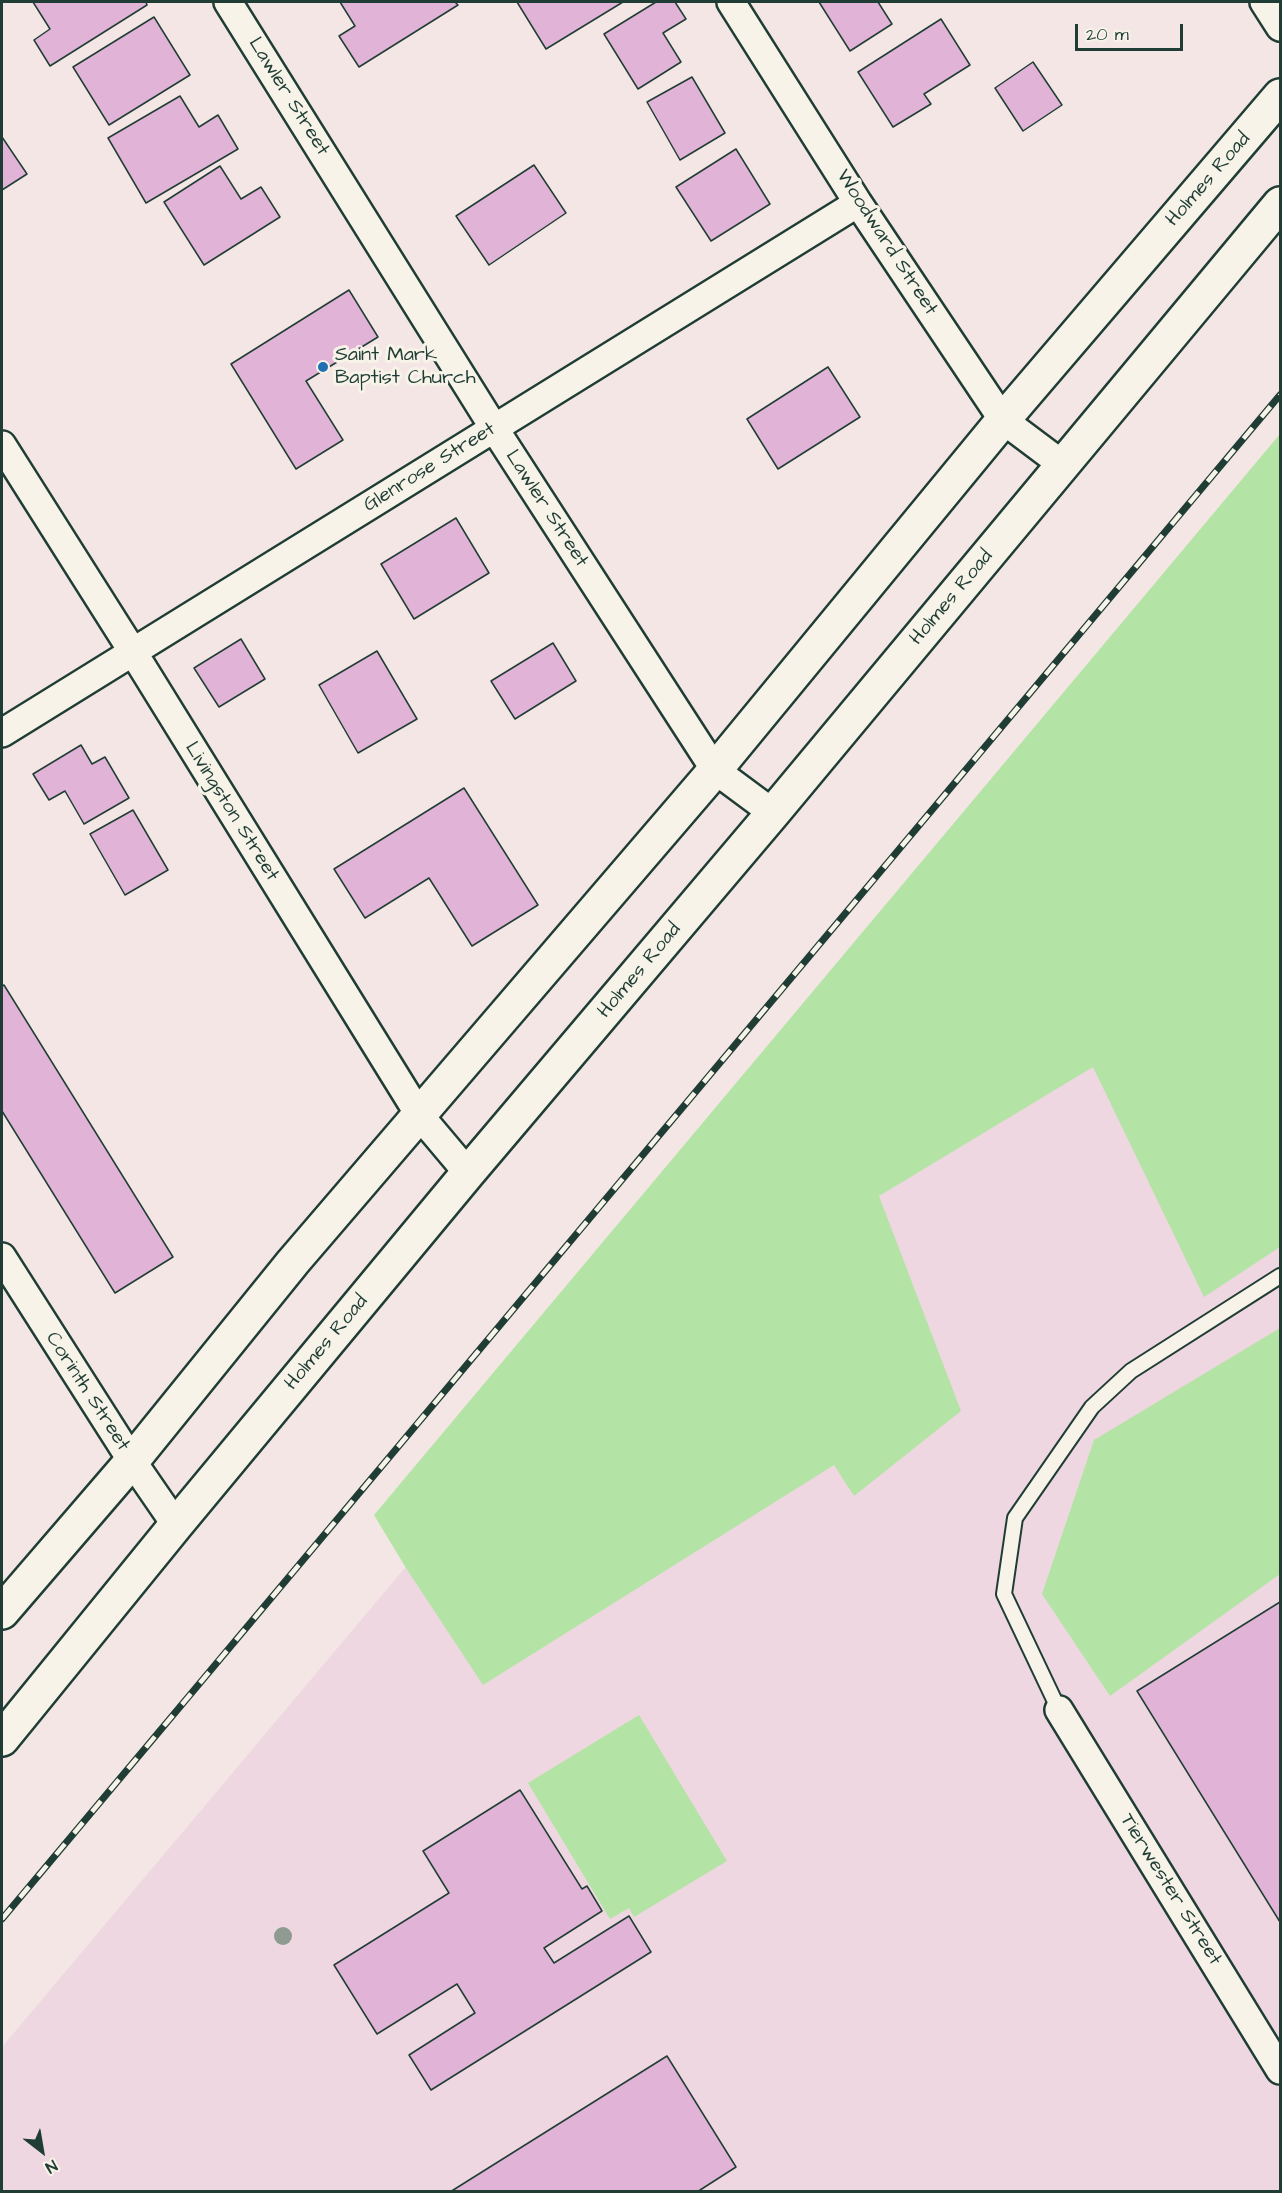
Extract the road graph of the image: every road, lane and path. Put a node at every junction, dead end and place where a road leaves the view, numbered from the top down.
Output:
1 (228, 2) edge
2 (731, 2) edge
3 (1264, 2) edge
4 (1281, 27) edge
5 (1281, 96) edge
6 (858, 203) junction
7 (1281, 204) edge
8 (1004, 420) junction
9 (494, 428) junction
10 (2, 446) edge
11 (1063, 465) junction
12 (133, 652) junction
13 (2, 733) edge
14 (716, 770) junction
15 (773, 813) junction
16 (420, 1116) junction
17 (468, 1173) junction
18 (2, 1257) edge
19 (1281, 1276) edge
20 (132, 1461) junction
21 (176, 1525) junction
22 (2, 1611) edge
23 (1059, 1710) joint
24 (2, 1739) edge
25 (1281, 2070) edge

1 - 9 street, Lawler Street
2 - 6 street, Woodward Street
3 - 4 street
5 - 8 main road, Holmes Road
6 - 8 street, Woodward Street
6 - 9 street, Glenrose Street
7 - 11 main road, Holmes Road
8 - 11 street, Woodward Street
8 - 14 main road, Holmes Road
9 - 12 street, Glenrose Street
9 - 14 street, Lawler Street
10 - 12 street, Livingston Street
11 - 15 main road, Holmes Road
12 - 13 street, Glenrose Street
12 - 16 street, Livingston Street
14 - 15 street, Lawler Street
14 - 16 main road, Holmes Road
15 - 17 main road, Holmes Road
16 - 17 street, Livingston Street
16 - 20 main road, Holmes Road
17 - 21 main road, Holmes Road
18 - 20 street, Corinth Street
19 - 23 lane
20 - 21 street, Corinth Street
20 - 22 main road, Holmes Road
21 - 24 main road, Holmes Road
23 - 25 street, Tierwester Street

